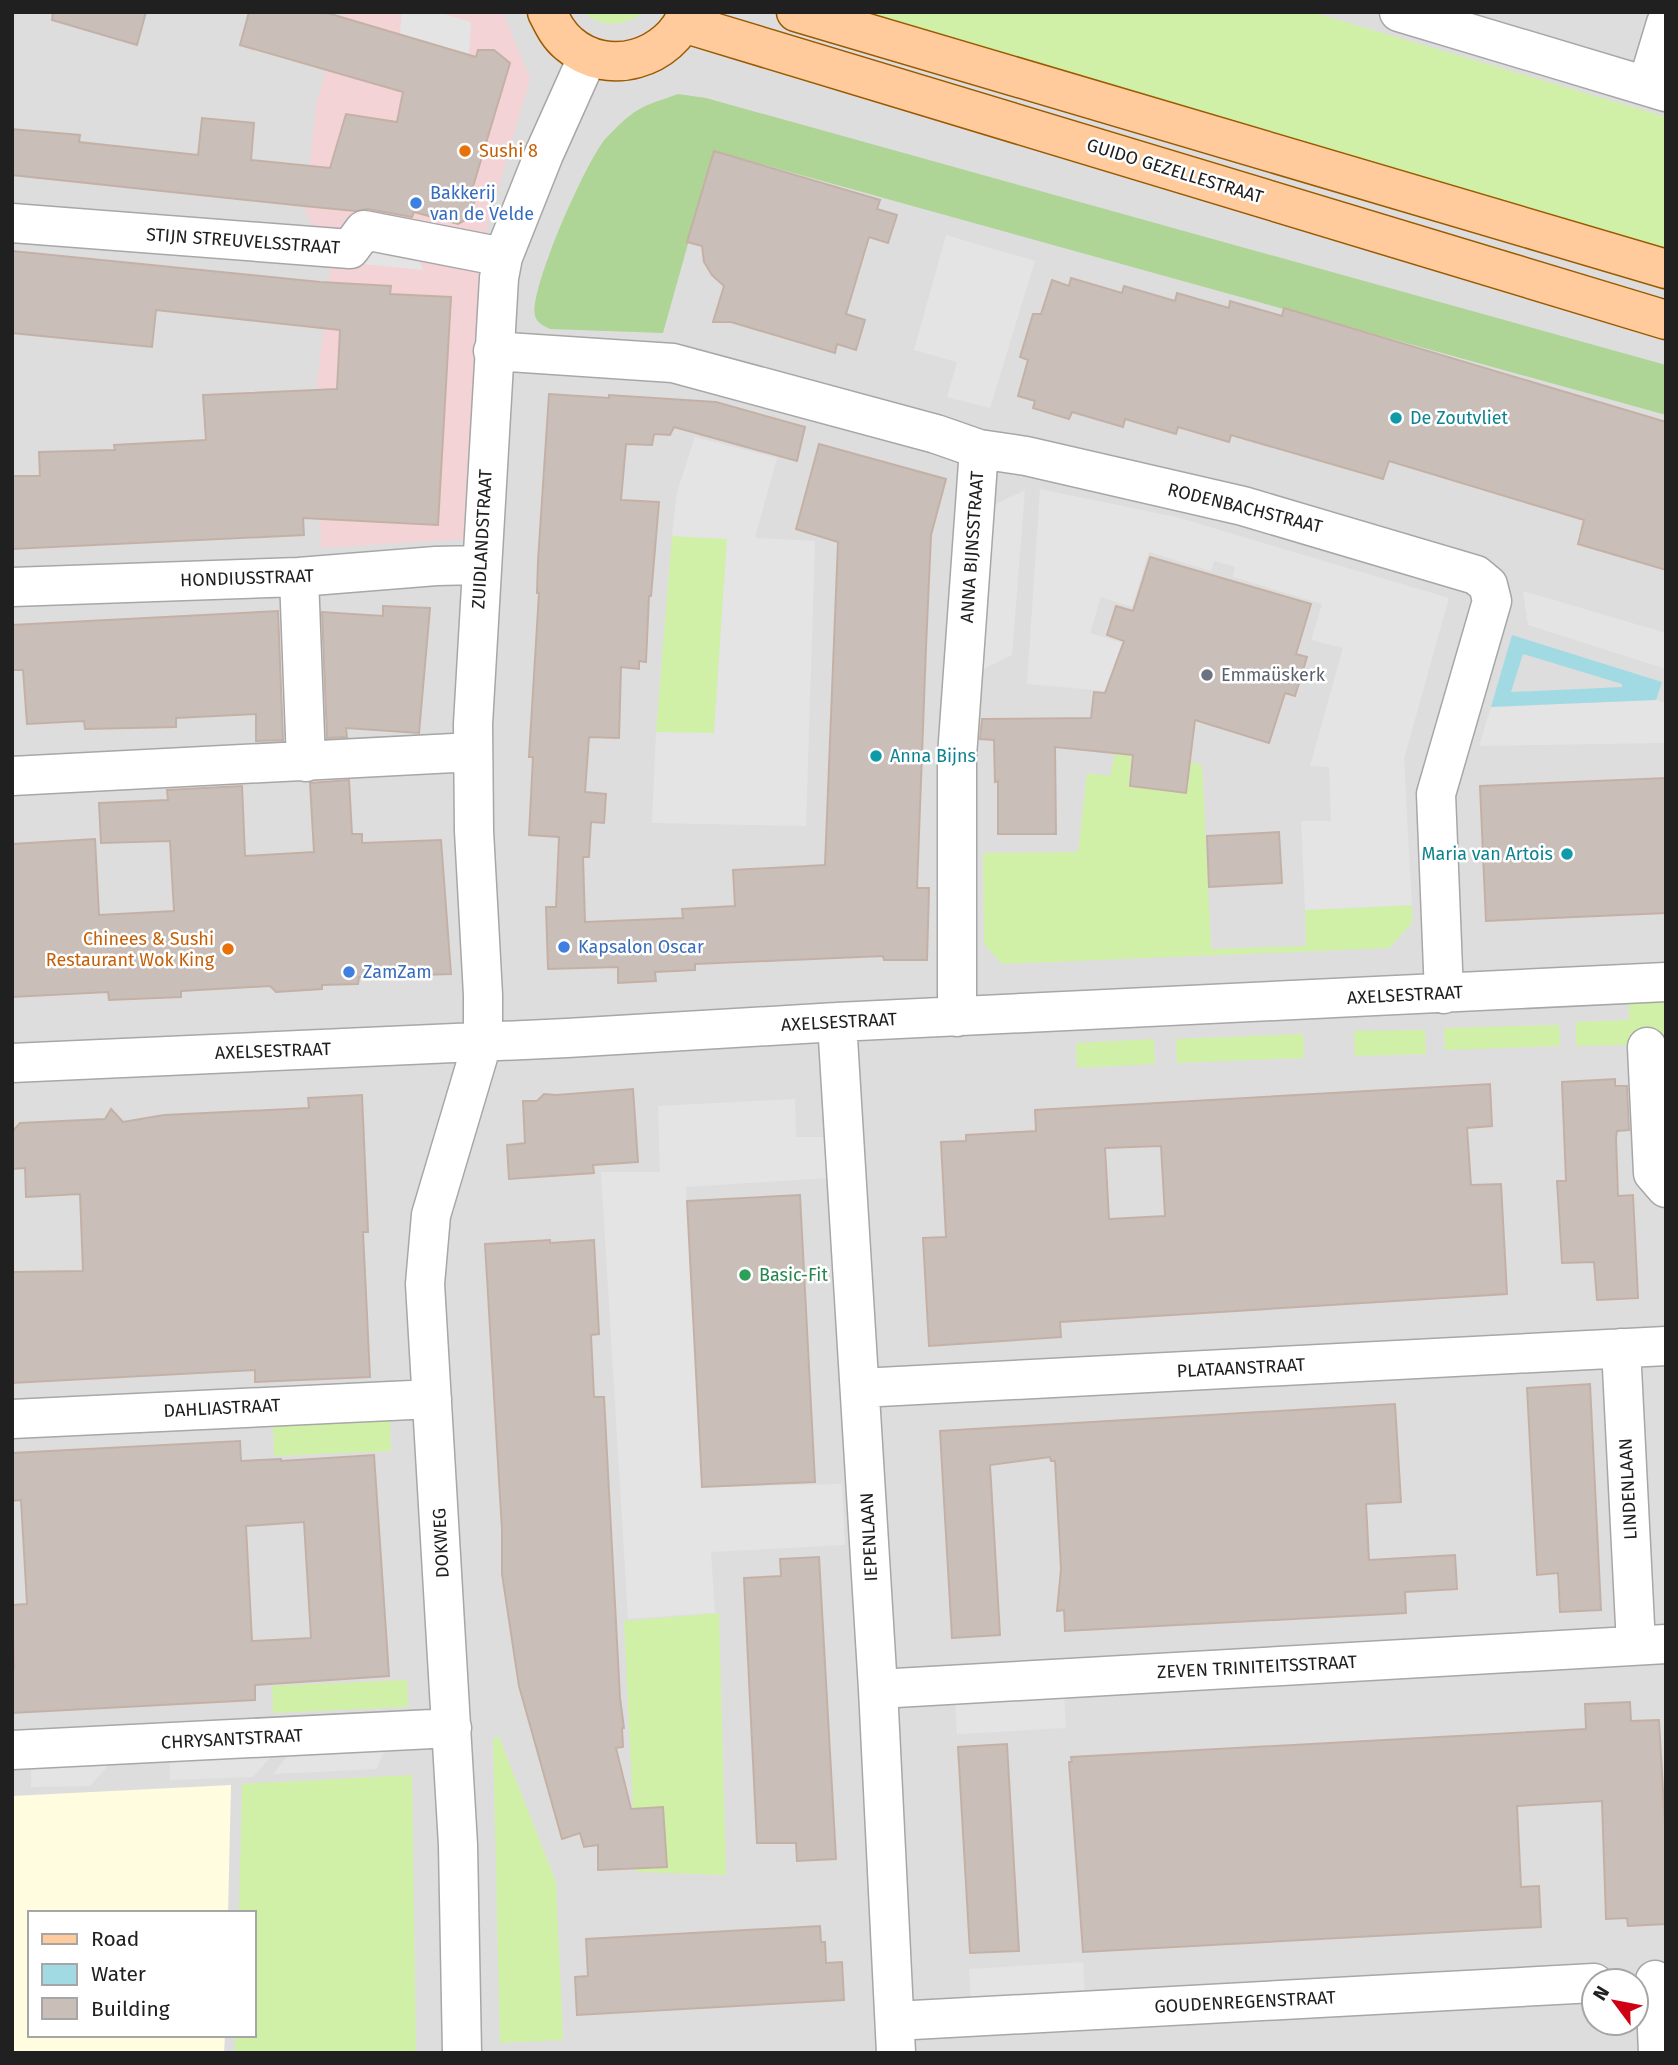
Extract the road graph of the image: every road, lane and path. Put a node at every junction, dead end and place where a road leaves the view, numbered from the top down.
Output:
1 (547, 12) edge
2 (796, 12) edge
3 (1399, 12) edge
4 (685, 18) edge
5 (1666, 23) edge
6 (588, 56) junction
7 (1656, 89) edge
8 (12, 223) edge
9 (503, 257) junction
10 (1666, 269) edge
11 (1666, 320) edge
12 (493, 351) junction
13 (979, 449) junction
14 (481, 565) junction
15 (299, 577) junction
16 (12, 587) edge
17 (473, 752) junction
18 (306, 762) junction
19 (12, 776) edge
20 (1666, 982) edge
21 (1444, 994) junction
22 (957, 1017) junction
23 (837, 1021) junction
24 (483, 1040) junction
25 (1647, 1047) dead end
26 (12, 1063) edge
27 (1666, 1188) edge
28 (1666, 1346) edge
29 (1621, 1348) junction
30 (860, 1388) junction
31 (432, 1399) junction
32 (12, 1419) edge
33 (1651, 1644) edge
34 (878, 1689) junction
35 (452, 1728) junction
36 (12, 1750) edge
37 (1650, 1980) edge
38 (1580, 1984) edge
39 (896, 2037) edge
40 (462, 2053) edge
41 (1658, 2053) edge

1 - 6 main road
2 - 10 main road
3 - 7 street
4 - 6 main road
4 - 11 main road, GUIDO GEZELLESTRAAT
5 - 7 street
6 - 9 street, ZUIDLANDSTRAAT
8 - 9 street, STIJN STREUVELSSTRAAT
9 - 12 street, ZUIDLANDSTRAAT
12 - 13 street, ANNA BIJNSSTRAAT
12 - 14 street, ZUIDLANDSTRAAT
13 - 21 street, RODENBACHSTRAAT
13 - 22 street, ANNA BIJNSSTRAAT
14 - 15 street, HONDIUSSTRAAT
14 - 17 street, ZUIDLANDSTRAAT
15 - 16 street, HONDIUSSTRAAT
15 - 18 street
17 - 18 street
17 - 24 street, ZUIDLANDSTRAAT
18 - 19 street
20 - 21 street, AXELSESTRAAT
21 - 22 street, AXELSESTRAAT
22 - 23 street, AXELSESTRAAT
23 - 24 street, AXELSESTRAAT
23 - 30 street, IEPENLAAN
24 - 26 street, AXELSESTRAAT
24 - 31 street, DOKWEG
25 - 27 street
28 - 29 street
29 - 30 street, PLATAANSTRAAT
29 - 33 street, LINDENLAAN
30 - 34 street, IEPENLAAN
31 - 32 street, DAHLIASTRAAT
31 - 35 street, DOKWEG
33 - 34 street, ZEVEN TRINITEITSSTRAAT
34 - 39 street, IEPENLAAN
35 - 36 street, CHRYSANTSTRAAT
35 - 40 street, DOKWEG
37 - 41 street
38 - 39 street, GOUDENREGENSTRAAT

